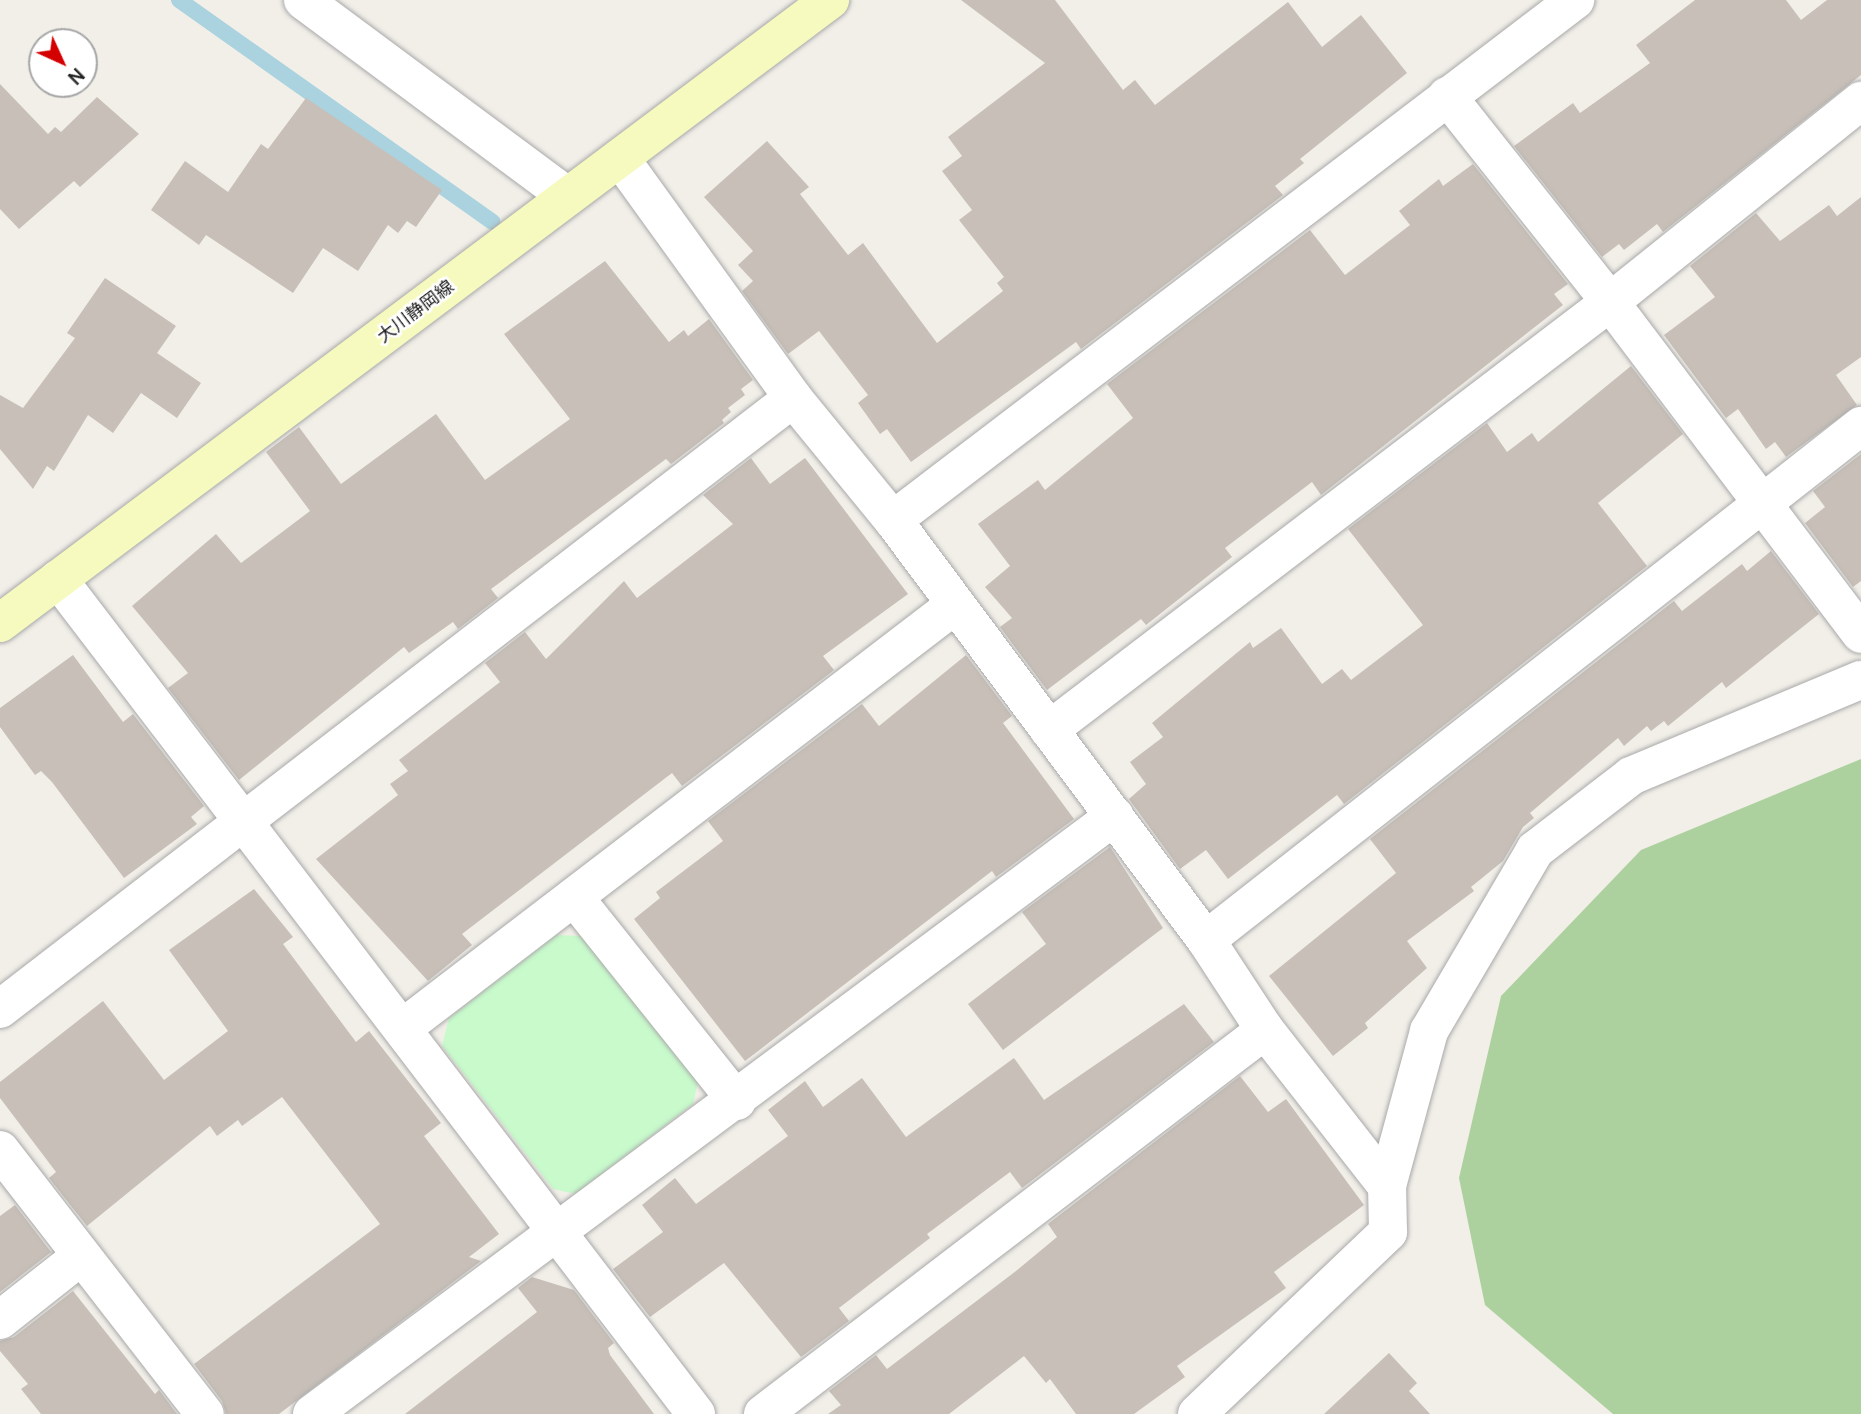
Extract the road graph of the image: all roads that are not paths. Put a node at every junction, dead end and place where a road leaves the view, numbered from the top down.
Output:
1 (303, 0) edge
2 (830, 0) edge
3 (1575, 0) edge
4 (1447, 96) junction
5 (1861, 101) edge
6 (620, 158) junction
7 (567, 196) junction
8 (1610, 302) junction
9 (793, 398) junction
10 (1861, 426) edge
11 (1762, 501) junction
12 (893, 520) junction
13 (58, 579) junction
14 (956, 604) junction
15 (0, 622) edge
16 (1861, 634) edge
17 (1861, 680) edge
18 (1049, 730) junction
19 (1115, 816) junction
20 (243, 820) junction
21 (574, 897) junction
22 (1206, 940) junction
23 (0, 1009) edge
24 (404, 1027) junction
25 (1265, 1030) junction
26 (737, 1101) junction
27 (0, 1150) edge
28 (1387, 1186) junction
29 (560, 1231) junction
30 (80, 1257) junction
31 (0, 1320) edge
32 (205, 1414) edge
33 (312, 1414) edge
34 (696, 1414) edge
35 (763, 1414) edge
36 (1197, 1414) edge

1 - 7 street
2 - 6 main road, 大川静岡線
3 - 4 street
4 - 8 street
4 - 12 street
5 - 8 street
6 - 7 main road, 大川静岡線
6 - 9 street
7 - 13 main road, 大川静岡線
8 - 11 street
8 - 18 street
9 - 12 street
9 - 20 street
10 - 11 street
11 - 16 street
11 - 22 street
12 - 14 street
13 - 15 main road, 大川静岡線
13 - 20 street
14 - 18 street
14 - 21 street
17 - 28 street
18 - 19 street
19 - 22 street
19 - 26 street
20 - 23 street
20 - 24 street
21 - 24 street
21 - 26 street
22 - 25 street
24 - 29 street
25 - 28 street
25 - 35 street
26 - 29 street
27 - 30 street
28 - 36 street
29 - 33 street
29 - 34 street
30 - 31 street
30 - 32 street

